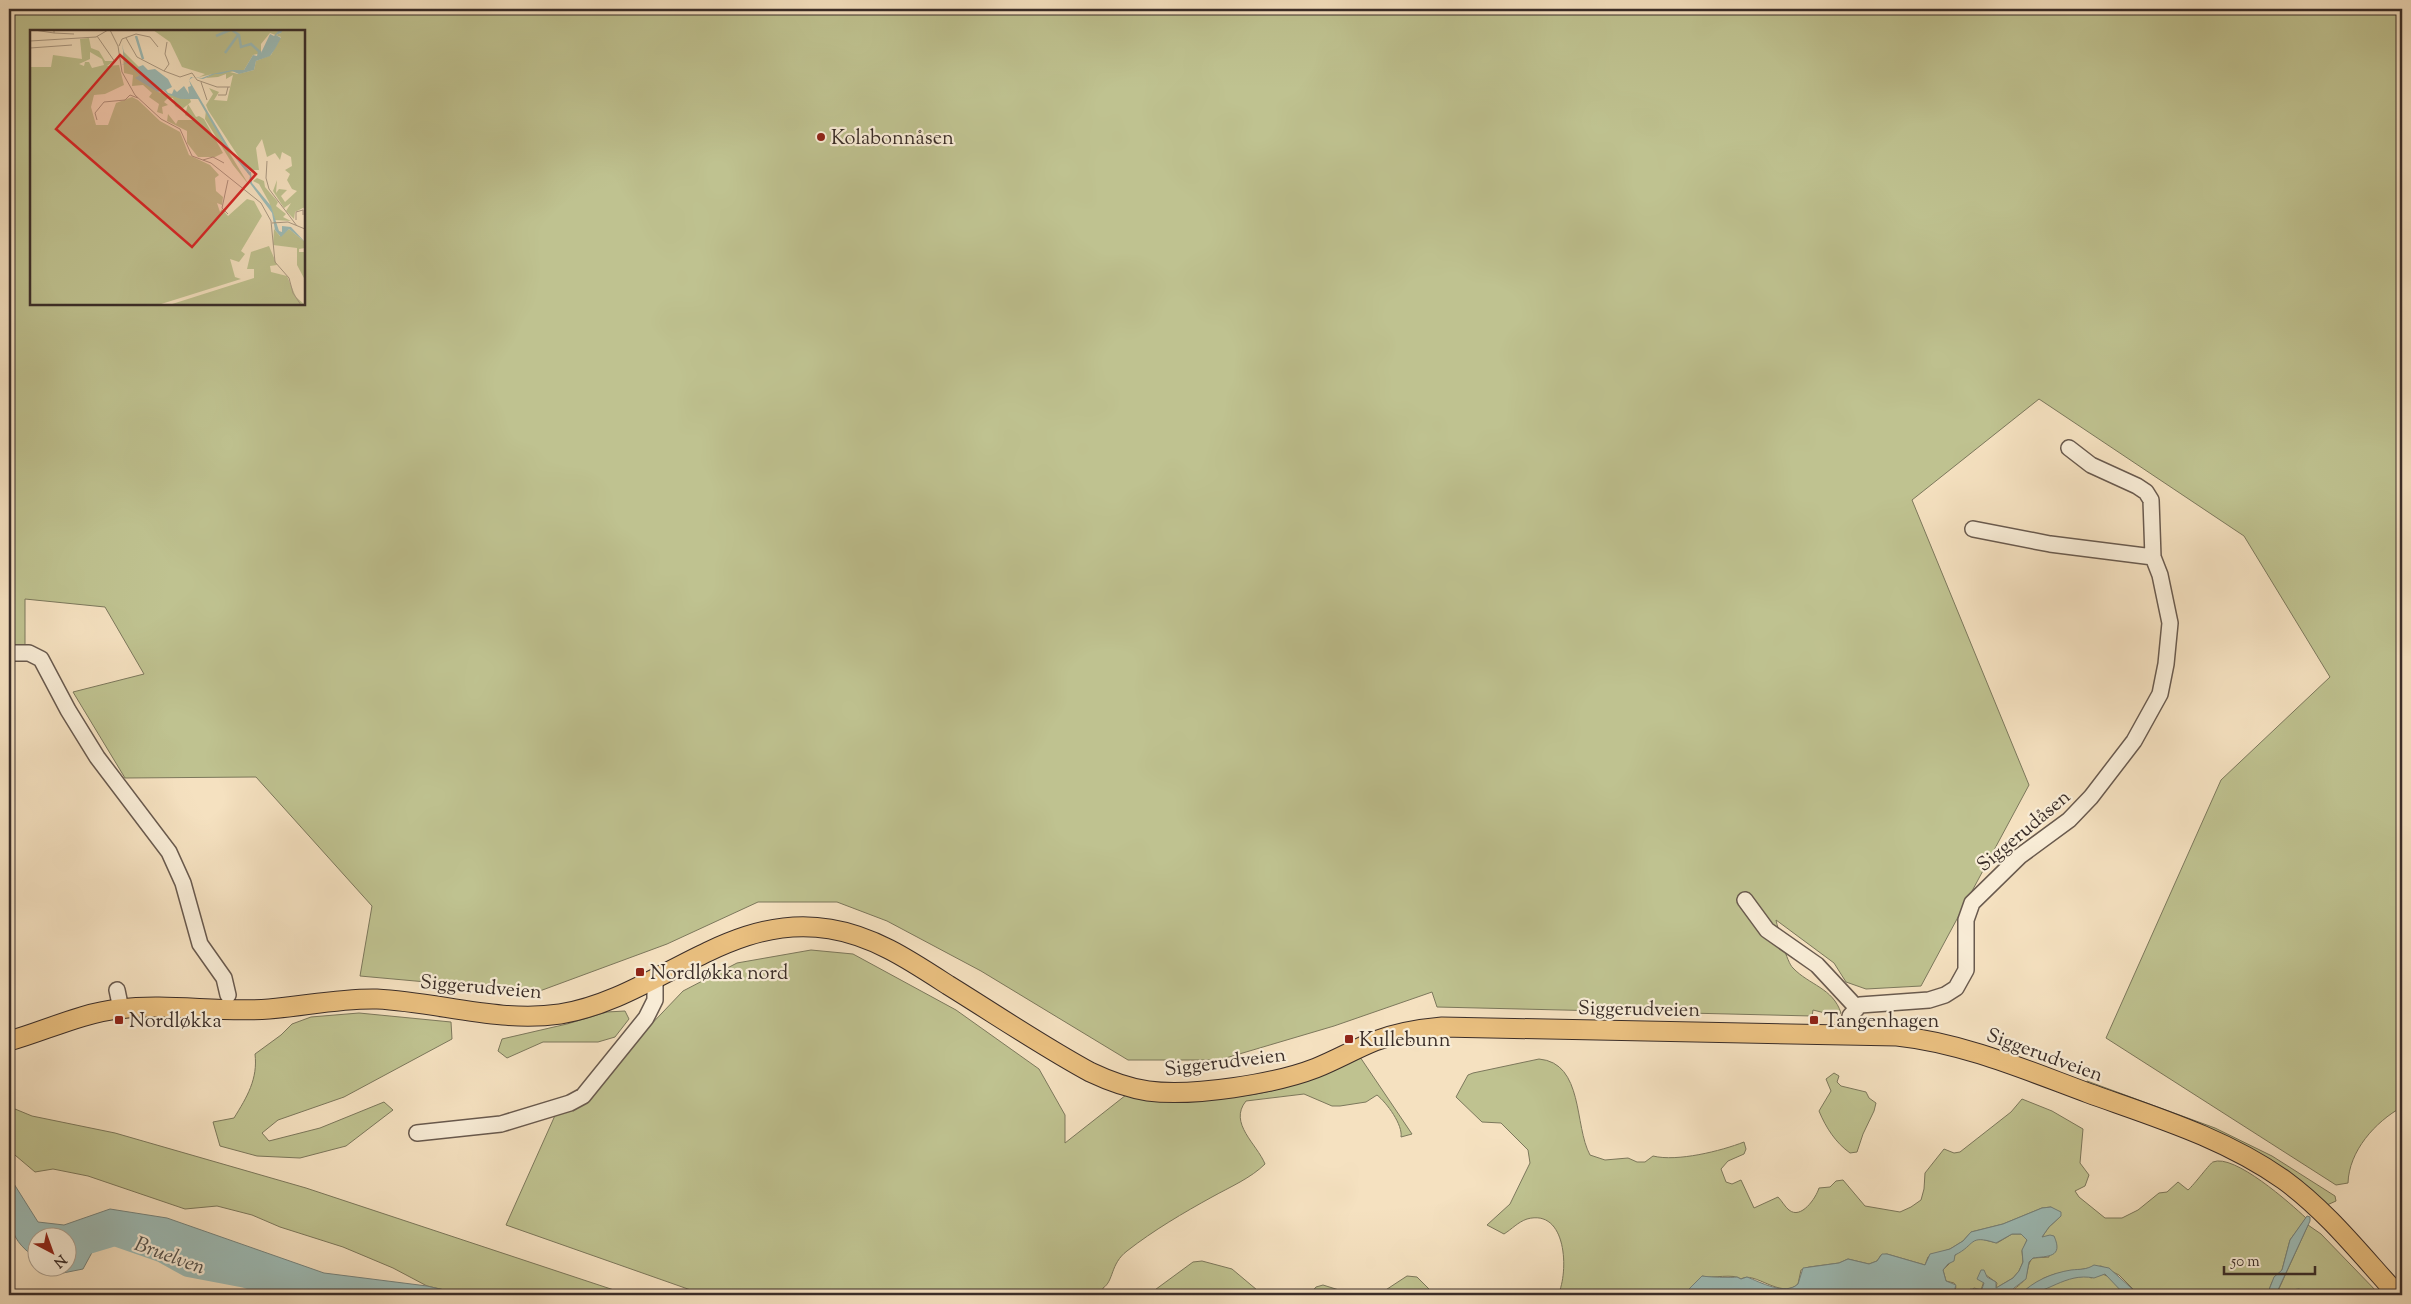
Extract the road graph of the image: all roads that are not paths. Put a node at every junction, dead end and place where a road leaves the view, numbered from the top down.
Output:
1 (2069, 448) dead end
2 (1973, 529) dead end
3 (2153, 557) junction
4 (9, 653) edge
5 (1745, 900) dead end
6 (655, 979) junction
7 (117, 990) dead end
8 (228, 995) dead end
9 (1857, 1008) junction
10 (121, 1009) junction
11 (1848, 1034) junction
12 (9, 1040) edge
13 (417, 1133) dead end
14 (2398, 1295) edge

1 - 3 street, Siggerudåsen
2 - 3 street
3 - 9 street, Siggerudåsen
4 - 8 street
5 - 9 street
6 - 10 main road, Siggerudveien
6 - 11 main road, Siggerudveien
6 - 13 street
7 - 10 street
9 - 11 street
10 - 12 main road, Siggerudveien
11 - 14 main road, Siggerudveien

